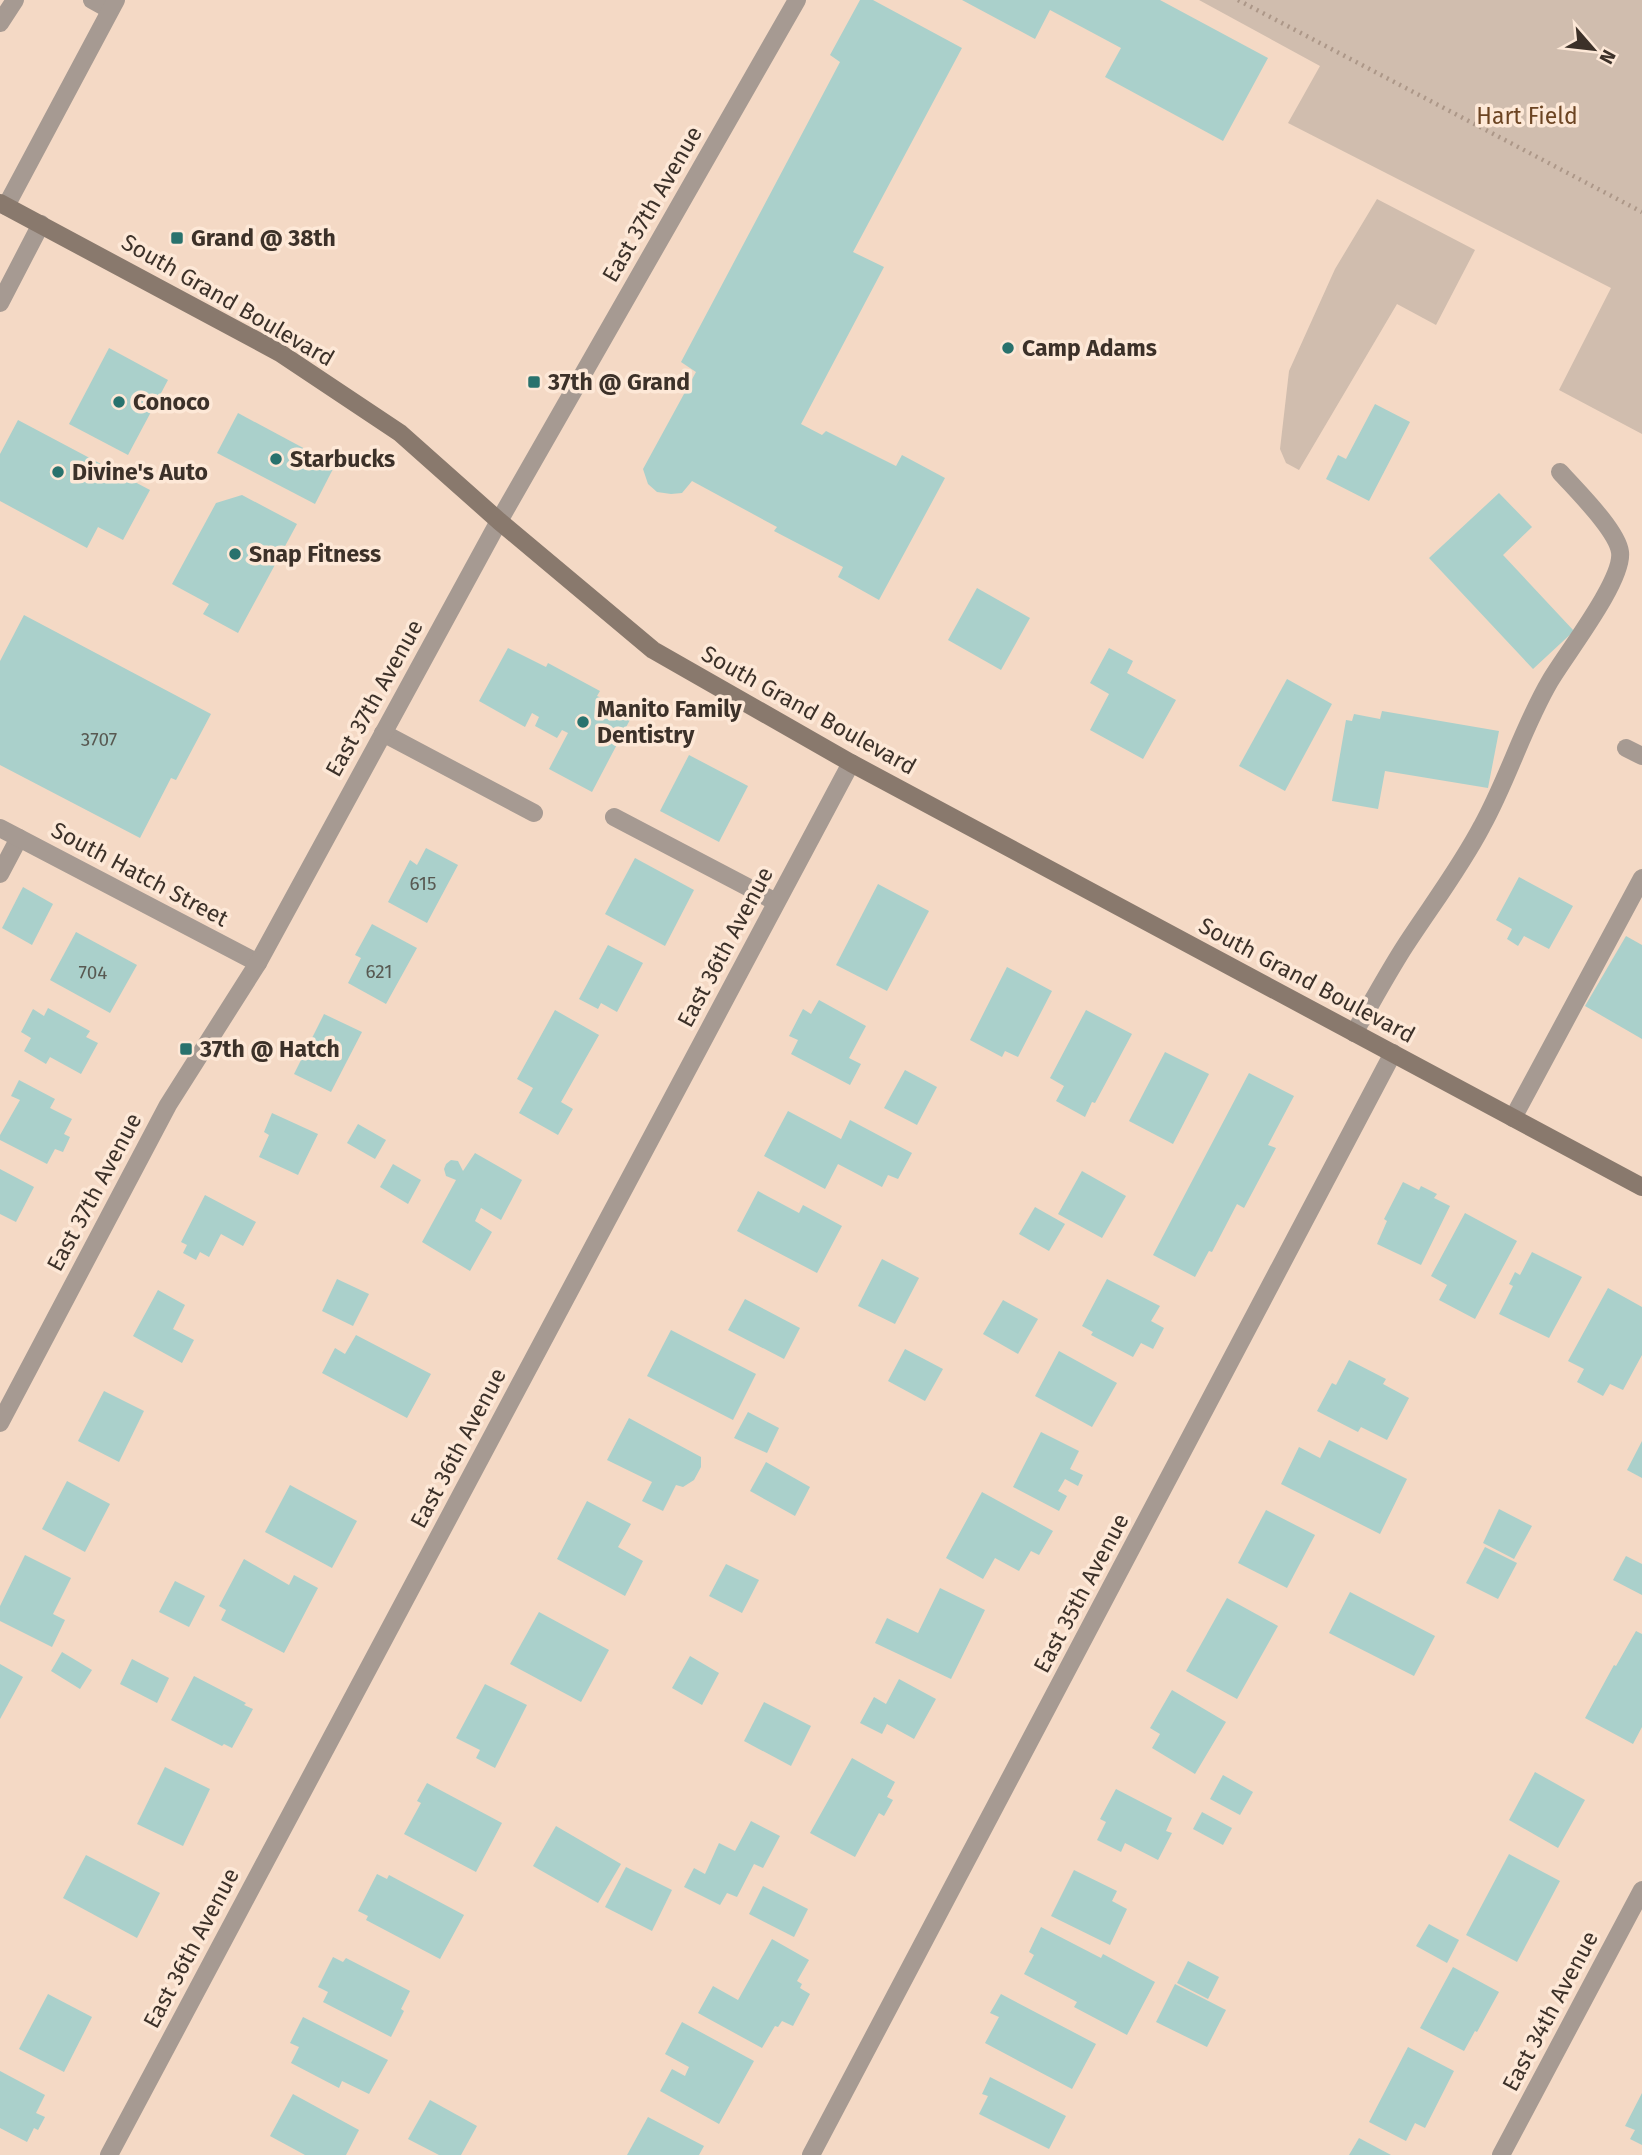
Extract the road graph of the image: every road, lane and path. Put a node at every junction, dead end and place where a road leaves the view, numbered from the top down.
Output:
1 (15, 0) edge
2 (92, 0) edge
3 (796, 0) edge
4 (1238, 0) edge
5 (113, 5) edge
6 (0, 23) edge
7 (3, 204) edge
8 (1642, 212) edge
9 (41, 224) junction
10 (0, 303) edge
11 (1560, 472) dead end
12 (499, 521) junction
13 (383, 733) junction
14 (851, 763) junction
15 (534, 813) dead end
16 (614, 817) dead end
17 (0, 828) edge
18 (19, 838) junction
19 (0, 874) edge
20 (1642, 878) edge
21 (776, 902) junction
22 (258, 963) junction
23 (1354, 1033) junction
24 (1393, 1054) junction
25 (1513, 1118) junction
26 (1642, 1187) edge
27 (0, 1423) edge
28 (1642, 1891) edge
29 (109, 2155) edge
30 (811, 2155) edge
31 (1501, 2155) edge

1 - 6 street
2 - 5 street
3 - 12 street, East 37th Avenue
4 - 8 path
5 - 7 street
7 - 9 main road, South Grand Boulevard
9 - 10 street
9 - 12 main road, South Grand Boulevard
11 - 23 street
12 - 13 street, East 37th Avenue
12 - 14 main road, South Grand Boulevard
13 - 15 street
13 - 22 street, East 37th Avenue
14 - 21 street, East 36th Avenue
14 - 23 main road, South Grand Boulevard
16 - 21 street
17 - 18 street, South Hatch Street
18 - 19 street
18 - 22 street, South Hatch Street
20 - 25 street
21 - 29 street, East 36th Avenue
22 - 27 street, East 37th Avenue
23 - 24 main road, South Grand Boulevard
24 - 25 main road, South Grand Boulevard
24 - 30 street, East 35th Avenue
25 - 26 main road, South Grand Boulevard
28 - 31 street, East 34th Avenue

